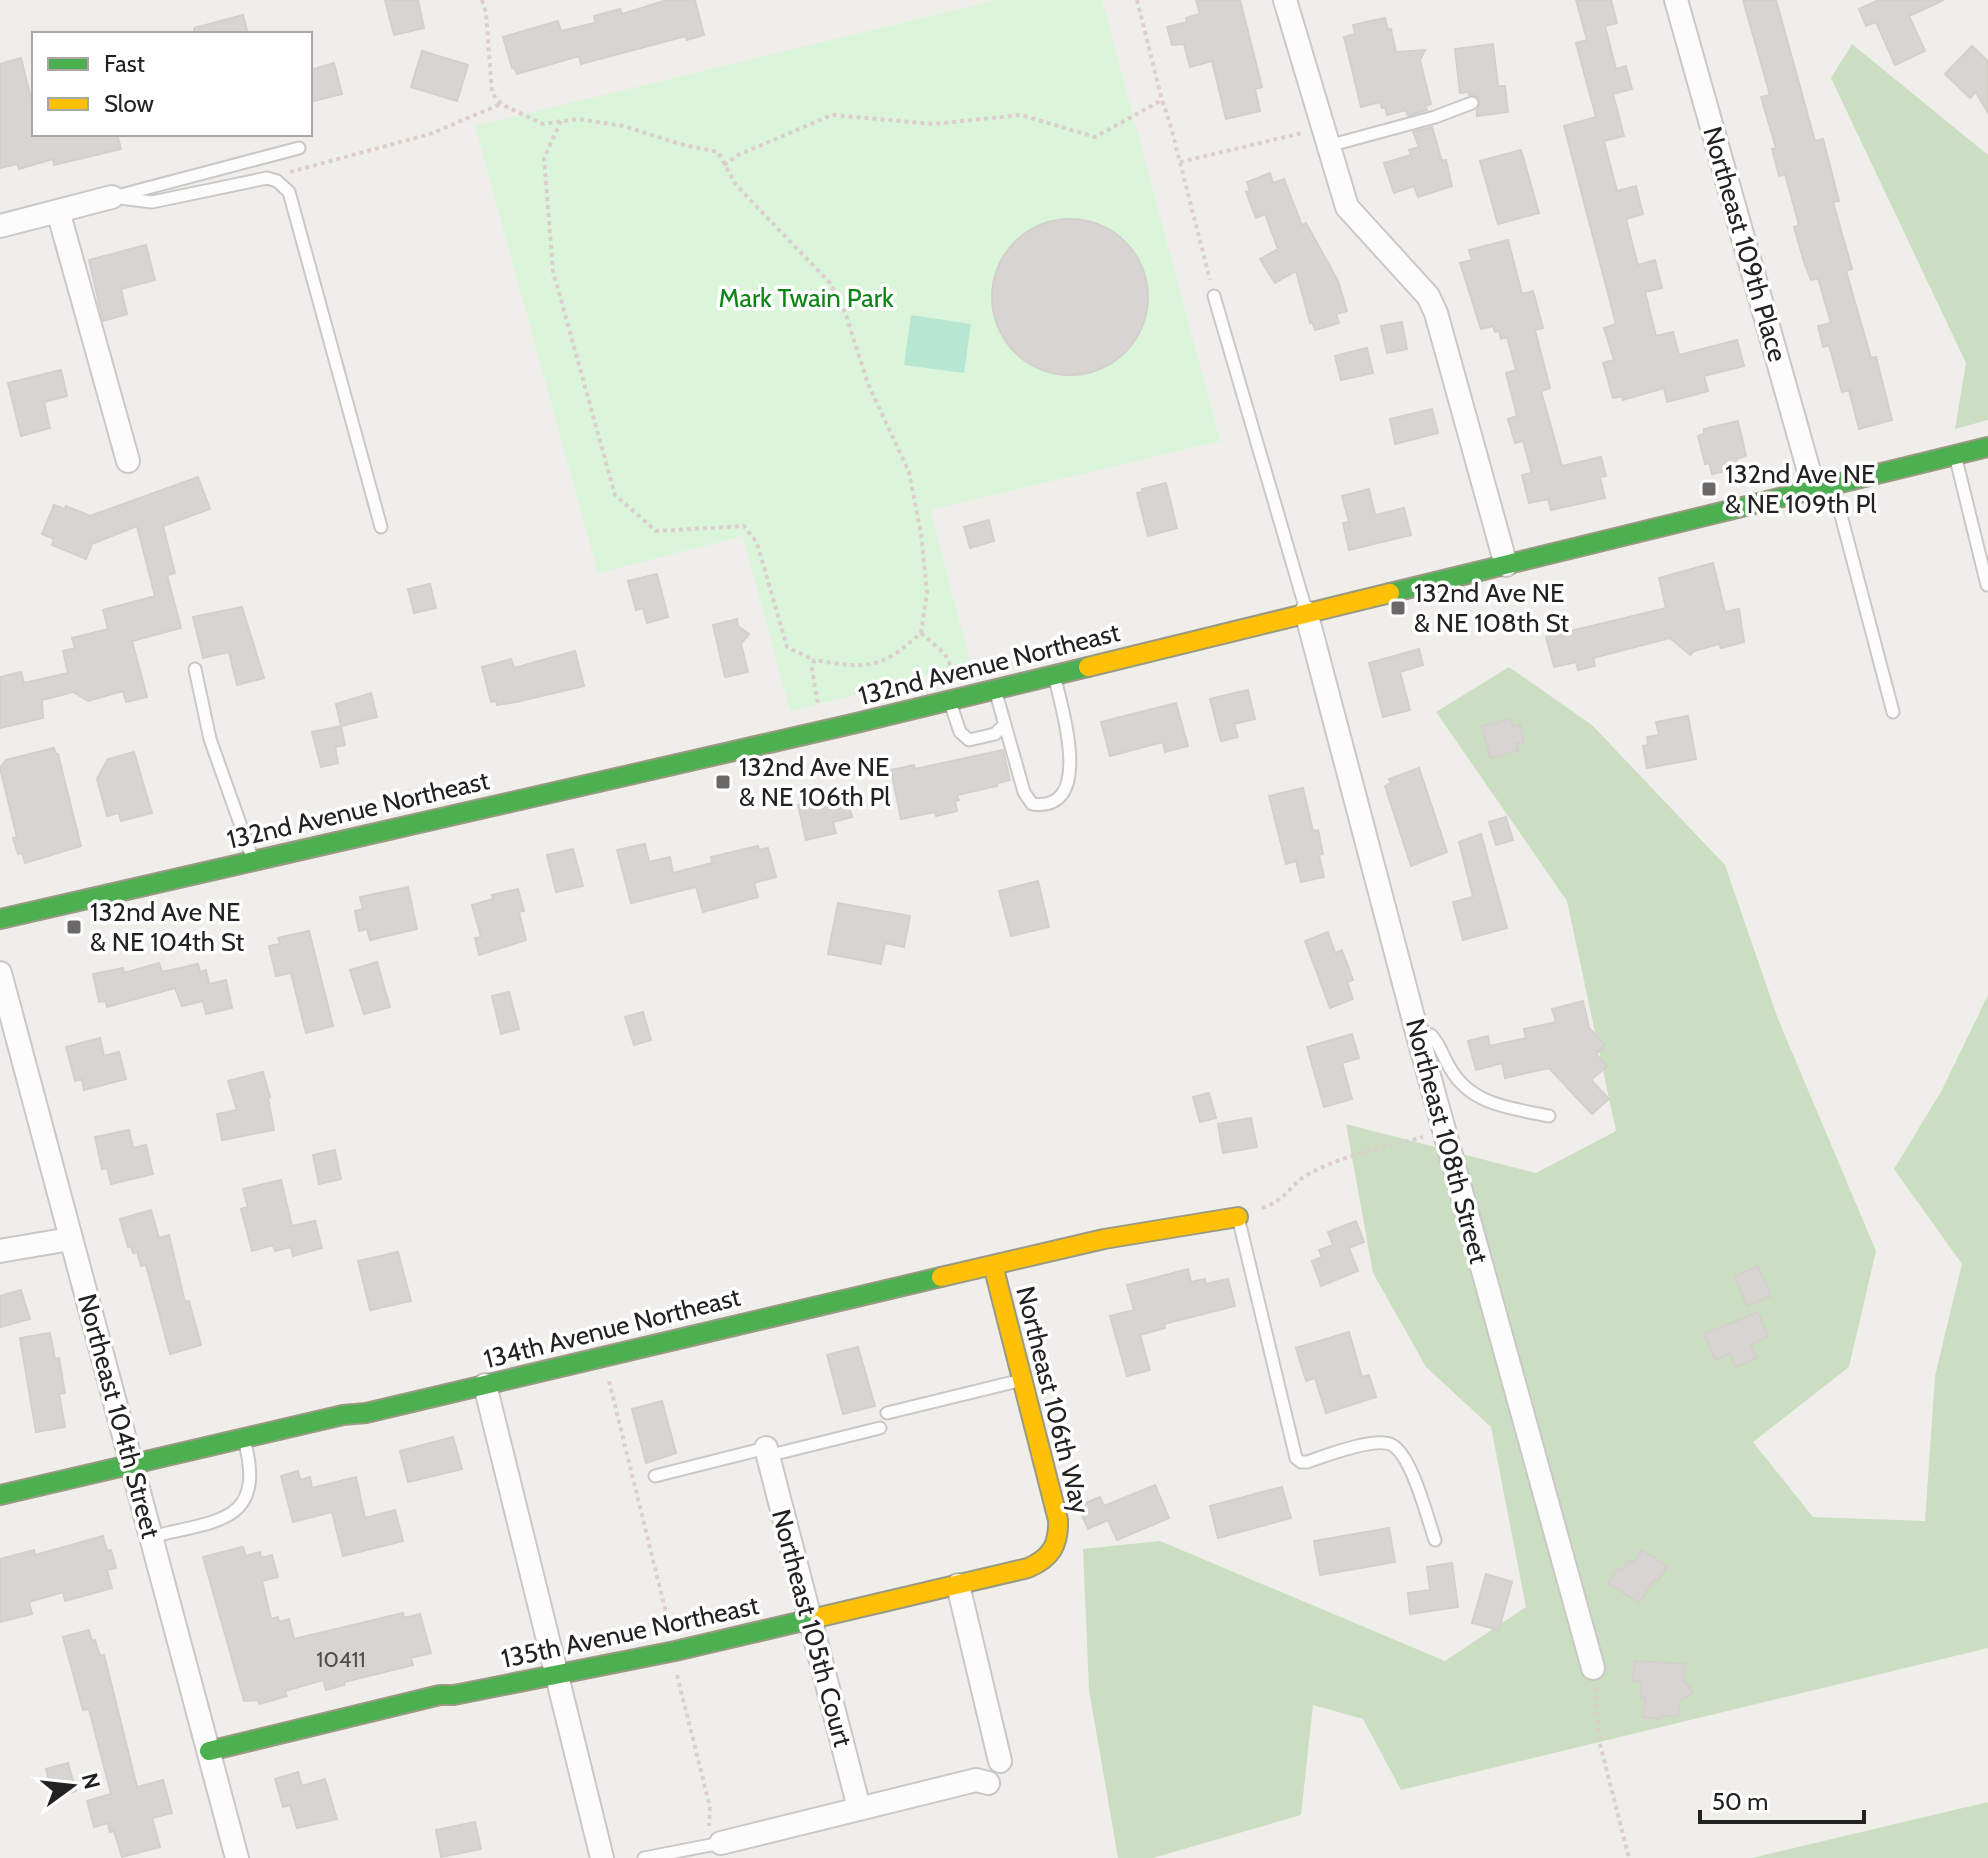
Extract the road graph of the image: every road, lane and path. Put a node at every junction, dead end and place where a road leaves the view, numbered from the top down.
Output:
1 (482, 0) edge
2 (1137, 0) edge
3 (1285, 0) edge
4 (1676, 0) edge
5 (1162, 100) junction
6 (1472, 103) dead end
7 (501, 104) junction
8 (561, 121) junction
9 (1302, 133) dead end
10 (1327, 146) junction
11 (299, 148) dead end
12 (1180, 162) junction
13 (724, 165) junction
14 (282, 174) dead end
15 (112, 197) junction
16 (58, 211) junction
17 (0, 226) edge
18 (1214, 296) joint
19 (1988, 447) edge
20 (1955, 455) junction
21 (128, 461) dead end
22 (1824, 487) junction
23 (381, 527) dead end
24 (1506, 565) junction
25 (1987, 585) edge
26 (1306, 612) junction
27 (921, 633) junction
28 (814, 660) junction
29 (195, 669) dead end
30 (1053, 674) junction
31 (995, 688) junction
32 (954, 698) junction
33 (818, 706) dead end
34 (1893, 712) dead end
35 (1004, 725) junction
36 (254, 861) junction
37 (0, 919) edge
38 (0, 973) edge
39 (1418, 1036) junction
40 (1549, 1116) dead end
41 (1444, 1130) junction
42 (1238, 1217) junction
43 (70, 1239) junction
44 (0, 1251) edge
45 (993, 1265) junction
46 (609, 1380) dead end
47 (1022, 1380) junction
48 (485, 1385) junction
49 (887, 1413) dead end
50 (880, 1428) dead end
51 (244, 1438) junction
52 (767, 1452) junction
53 (133, 1464) junction
54 (655, 1476) dead end
55 (0, 1495) edge
56 (151, 1537) junction
57 (1435, 1540) dead end
58 (1055, 1548) joint
59 (958, 1585) junction
60 (810, 1620) junction
61 (671, 1636) dead end
62 (1593, 1668) joint
63 (676, 1673) dead end
64 (558, 1676) junction
65 (209, 1751) junction
66 (1000, 1761) dead end
67 (988, 1783) dead end
68 (859, 1808) junction
69 (708, 1848) edge
70 (237, 1858) edge
71 (602, 1858) edge
72 (644, 1858) edge
73 (1629, 1858) edge

1 - 7 path
2 - 5 path
3 - 10 street
4 - 22 street, Northeast 109th Place
5 - 12 path
5 - 13 path
6 - 10 lane
7 - 8 path
7 - 14 path
8 - 13 path
8 - 28 path
9 - 12 path
10 - 24 street
11 - 15 lane
12 - 18 path
13 - 27 path
15 - 16 street
15 - 23 lane
16 - 17 street
16 - 21 street
18 - 26 lane
19 - 20 street, 132nd Avenue Northeast
20 - 22 street, 132nd Avenue Northeast
20 - 25 lane
22 - 24 street, 132nd Avenue Northeast
22 - 34 lane, Northeast 109th Place
24 - 26 street, 132nd Avenue Northeast
26 - 30 street, 132nd Avenue Northeast
26 - 39 street, Northeast 108th Street
27 - 28 path
27 - 32 path
28 - 33 path
29 - 36 lane
30 - 31 street, 132nd Avenue Northeast
30 - 35 lane
31 - 32 street, 132nd Avenue Northeast
31 - 35 lane
32 - 35 lane
32 - 36 street, 132nd Avenue Northeast
36 - 37 street, 132nd Avenue Northeast
38 - 43 street, Northeast 104th Street
39 - 40 lane
39 - 41 street, Northeast 108th Street
41 - 42 path
41 - 62 street, Northeast 108th Street
42 - 45 street, 134th Avenue Northeast
42 - 57 lane
43 - 44 street
43 - 53 street, Northeast 104th Street
45 - 47 street, Northeast 106th Way
45 - 48 street, 134th Avenue Northeast
46 - 61 path
47 - 49 lane
47 - 58 street, Northeast 106th Way
48 - 51 street, 134th Avenue Northeast
48 - 64 street
50 - 52 lane
51 - 53 street, 134th Avenue Northeast
51 - 56 lane
52 - 54 lane
52 - 60 street, Northeast 105th Court
53 - 55 street, 134th Avenue Northeast
53 - 56 street, Northeast 104th Street
56 - 65 street, Northeast 104th Street
58 - 59 street, 135th Avenue Northeast
59 - 60 street, 135th Avenue Northeast
59 - 66 street
60 - 64 street, 135th Avenue Northeast
60 - 68 street, Northeast 105th Court
62 - 73 path
63 - 69 path
64 - 65 street, 135th Avenue Northeast
64 - 71 street
65 - 70 street, Northeast 104th Street
67 - 68 street
68 - 69 street
69 - 72 lane

